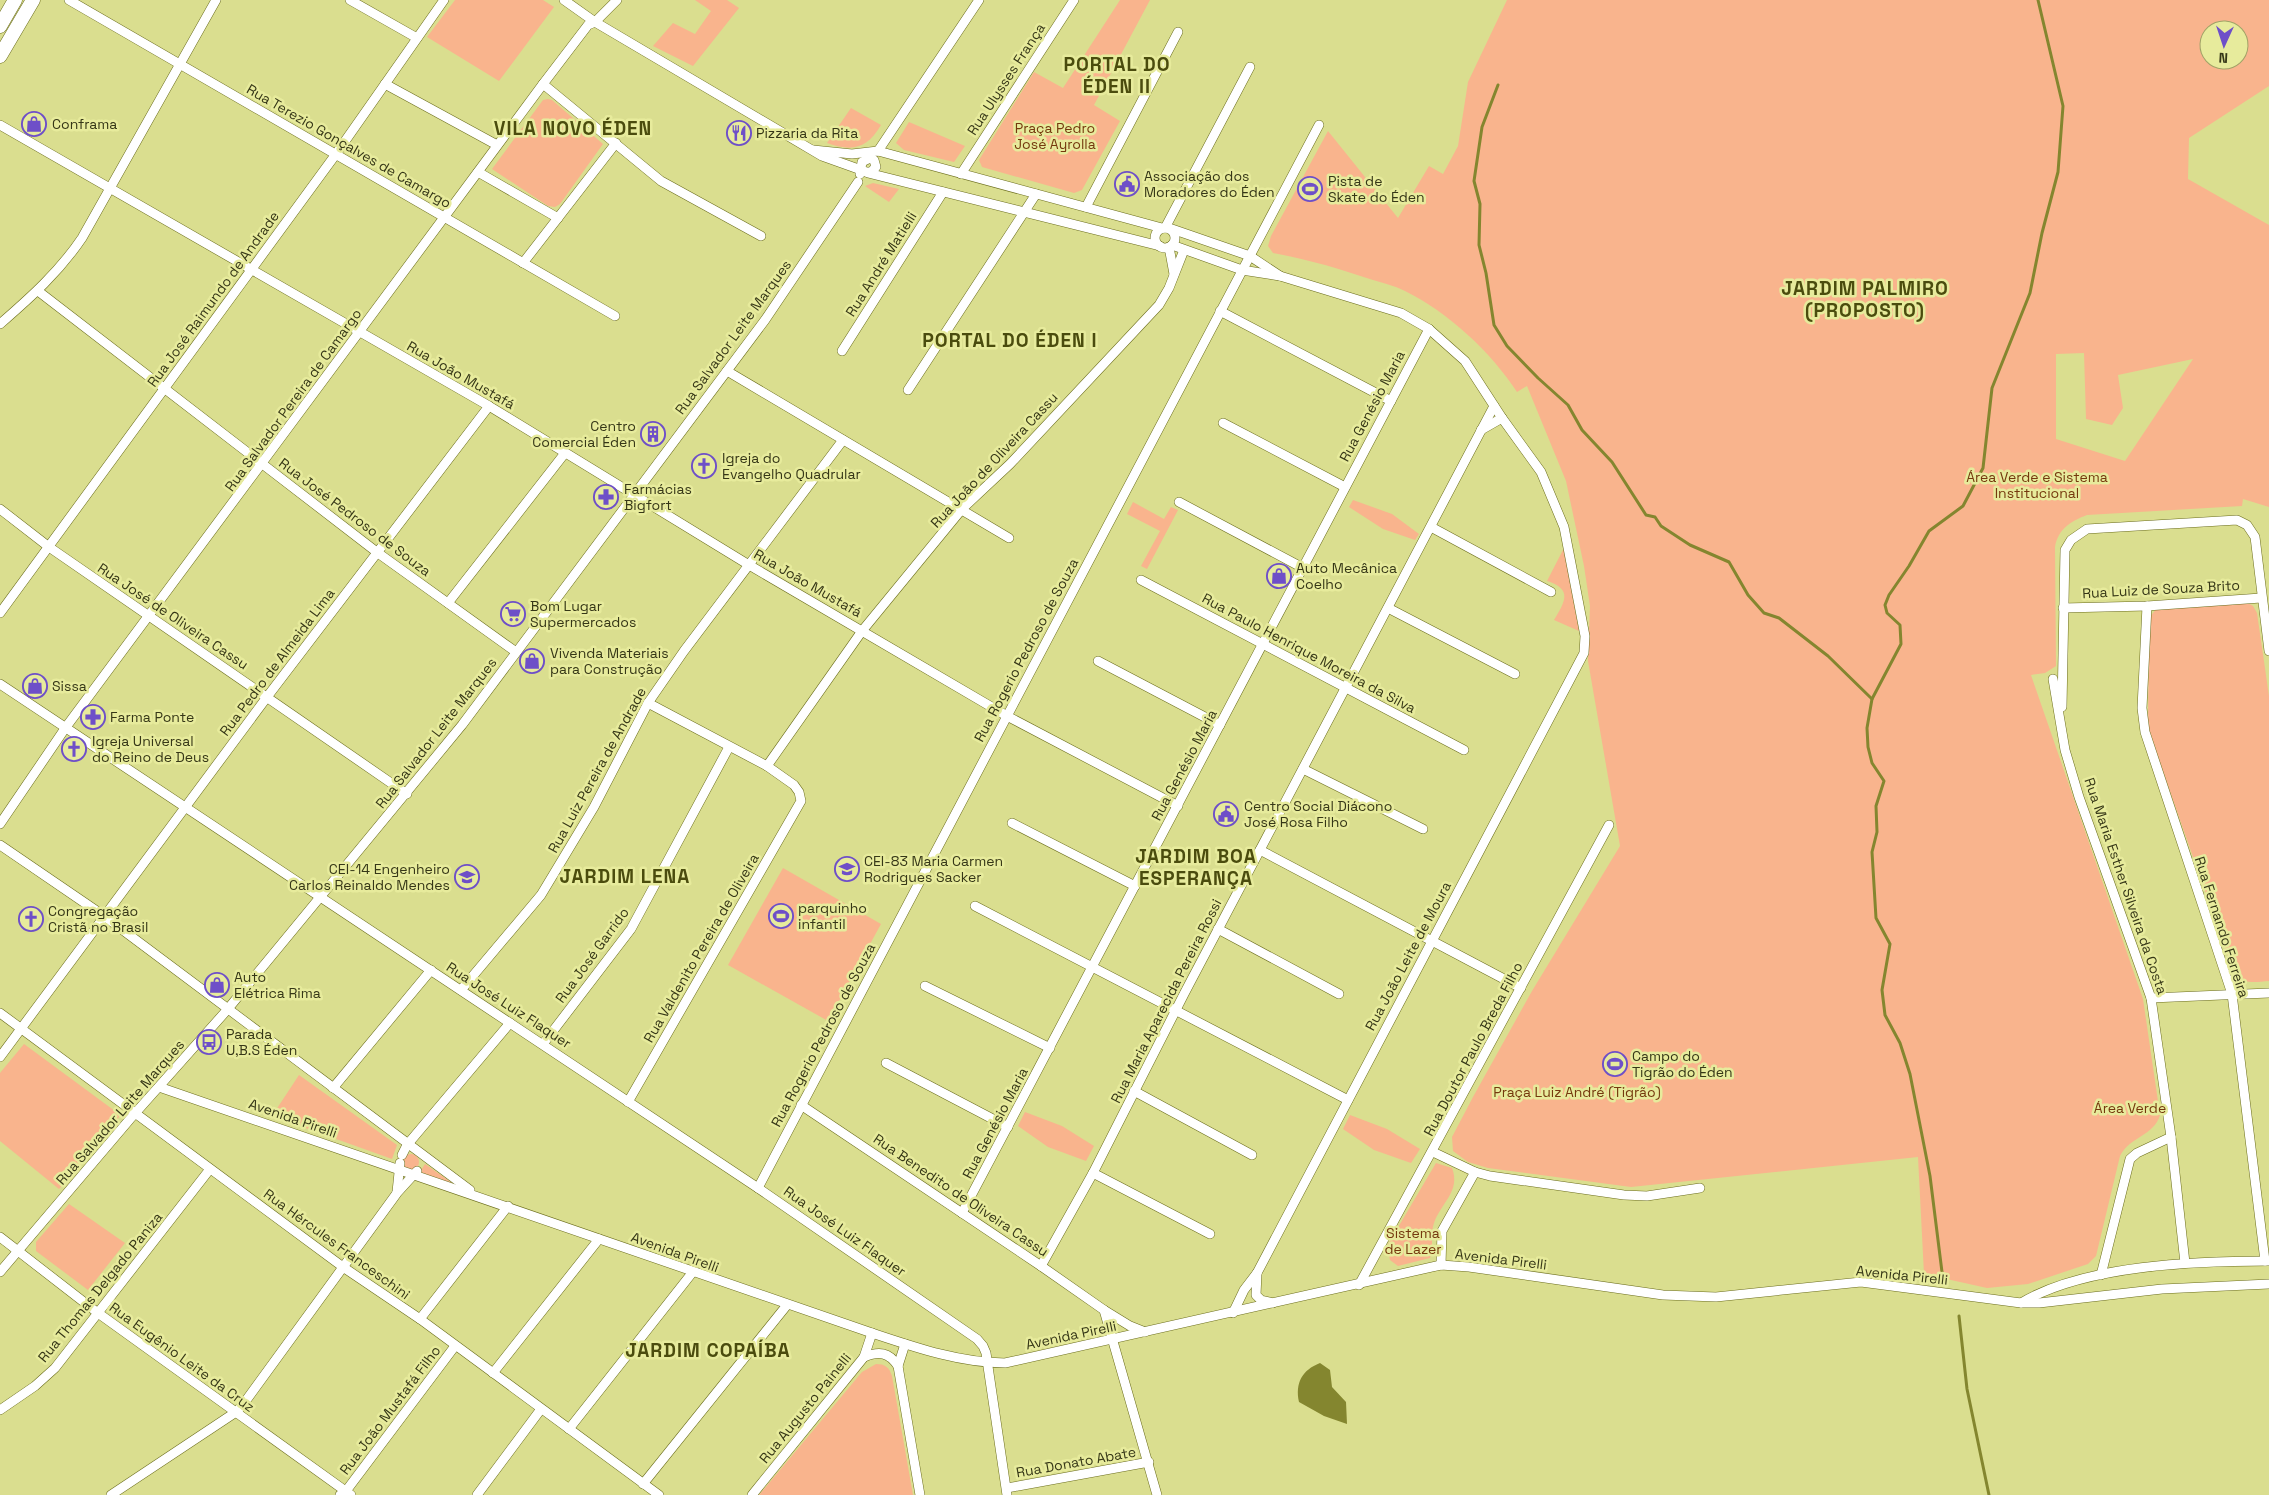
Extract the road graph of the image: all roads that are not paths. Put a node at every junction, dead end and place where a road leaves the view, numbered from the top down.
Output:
1 (15, 0) edge
2 (33, 0) edge
3 (69, 0) edge
4 (216, 0) edge
5 (350, 0) edge
6 (444, 0) edge
7 (564, 0) edge
8 (616, 0) edge
9 (979, 0) edge
10 (1074, 0) edge
11 (595, 22) junction
12 (0, 26) edge
13 (1178, 32) dead end
14 (416, 38) junction
15 (0, 56) edge
16 (180, 63) junction
17 (1250, 67) dead end
18 (385, 84) junction
19 (543, 84) junction
20 (0, 125) edge
21 (1319, 125) dead end
22 (616, 143) junction
23 (497, 145) junction
24 (814, 150) junction
25 (878, 152) junction
26 (336, 154) junction
27 (867, 168) junction
28 (478, 172) junction
29 (961, 174) junction
30 (109, 188) junction
31 (943, 192) junction
32 (1036, 194) junction
33 (1086, 207) junction
34 (1024, 214) junction
35 (444, 217) junction
36 (558, 218) junction
37 (1165, 228) junction
38 (761, 236) dead end
39 (1160, 246) junction
40 (1171, 246) junction
41 (1184, 250) junction
42 (1250, 256) junction
43 (523, 263) junction
44 (252, 269) junction
45 (1242, 270) junction
46 (1174, 275) junction
47 (1280, 276) junction
48 (38, 292) junction
49 (1220, 311) junction
50 (614, 316) dead end
51 (0, 324) edge
52 (1429, 329) junction
53 (359, 333) junction
54 (842, 351) dead end
55 (727, 371) junction
56 (166, 388) junction
57 (908, 390) dead end
58 (1391, 401) junction
59 (488, 406) junction
60 (1494, 406) junction
61 (1502, 418) junction
62 (1223, 423) dead end
63 (1481, 430) junction
64 (843, 440) junction
65 (564, 453) junction
66 (263, 464) junction
67 (1345, 486) junction
68 (634, 495) junction
69 (1179, 502) dead end
70 (0, 509) edge
71 (962, 509) junction
72 (1431, 527) junction
73 (1009, 538) dead end
74 (48, 547) junction
75 (378, 553) junction
76 (749, 565) junction
77 (1303, 568) junction
78 (1142, 580) dead end
79 (1551, 592) dead end
80 (2261, 598) junction
81 (448, 603) junction
82 (2147, 606) junction
83 (1388, 608) junction
84 (2063, 608) junction
85 (0, 613) edge
86 (148, 616) junction
87 (862, 631) junction
88 (1263, 644) junction
89 (2269, 651) edge
90 (516, 652) junction
91 (1098, 661) dead end
92 (1515, 674) dead end
93 (2053, 679) dead end
94 (0, 684) edge
95 (1346, 688) junction
96 (267, 697) junction
97 (648, 702) junction
98 (1007, 716) junction
99 (1220, 725) junction
100 (66, 727) junction
101 (2062, 728) junction
102 (729, 746) junction
103 (1464, 750) dead end
104 (767, 766) junction
105 (1303, 769) junction
106 (407, 794) junction
107 (186, 806) junction
108 (1178, 806) junction
109 (1012, 823) dead end
110 (0, 824) edge
111 (1609, 825) dead end
112 (1423, 829) dead end
113 (0, 845) edge
114 (1260, 850) junction
115 (1135, 886) junction
116 (322, 897) junction
117 (975, 906) dead end
118 (104, 916) junction
119 (1218, 928) junction
120 (1432, 940) junction
121 (1093, 967) junction
122 (431, 970) junction
123 (925, 986) dead end
124 (1521, 988) junction
125 (461, 990) junction
126 (2269, 993) edge
127 (1339, 994) dead end
128 (2232, 994) junction
129 (2151, 998) junction
130 (227, 1010) junction
131 (1175, 1011) junction
132 (0, 1013) edge
133 (510, 1022) junction
134 (20, 1029) junction
135 (543, 1044) junction
136 (1050, 1048) junction
137 (0, 1057) edge
138 (886, 1063) dead end
139 (159, 1087) junction
140 (333, 1088) junction
141 (1134, 1091) junction
142 (1348, 1100) junction
143 (628, 1102) junction
144 (801, 1105) junction
145 (135, 1114) junction
146 (1008, 1128) junction
147 (2171, 1137) junction
148 (407, 1145) junction
149 (417, 1152) junction
150 (1433, 1152) junction
151 (1252, 1154) dead end
152 (407, 1167) junction
153 (210, 1169) junction
154 (1475, 1172) junction
155 (1093, 1173) junction
156 (758, 1188) junction
157 (1700, 1188) dead end
158 (397, 1193) junction
159 (478, 1196) junction
160 (508, 1206) junction
161 (962, 1213) junction
162 (1210, 1234) dead end
163 (0, 1237) edge
164 (599, 1239) junction
165 (18, 1251) junction
166 (2267, 1261) edge
167 (2185, 1262) junction
168 (1441, 1265) junction
169 (1041, 1266) junction
170 (343, 1267) junction
171 (0, 1272) edge
172 (692, 1273) junction
173 (1257, 1273) junction
174 (2101, 1275) junction
175 (2269, 1284) edge
176 (1359, 1285) junction
177 (2021, 1303) junction
178 (787, 1304) junction
179 (1276, 1304) junction
180 (1106, 1312) junction
181 (1233, 1313) junction
182 (98, 1314) junction
183 (420, 1320) junction
184 (872, 1333) junction
185 (1147, 1333) junction
186 (1116, 1339) junction
187 (905, 1344) junction
188 (455, 1346) junction
189 (864, 1356) junction
190 (988, 1363) junction
191 (898, 1366) junction
192 (493, 1373) junction
193 (541, 1409) junction
194 (0, 1410) edge
195 (236, 1412) junction
196 (569, 1429) junction
197 (1149, 1462) junction
198 (643, 1484) junction
199 (1007, 1492) edge
200 (346, 1494) edge
201 (111, 1495) edge
202 (477, 1495) edge
203 (658, 1495) edge
204 (752, 1495) edge
205 (920, 1495) edge
206 (1158, 1495) edge

1 - 12 main road
2 - 15 main road
3 - 16 street, Rua Terezio Gonçalves de Camargo
4 - 16 street
5 - 14 street
6 - 14 street, Rua José Raimundo de Andrade
7 - 11 street
8 - 11 street, Rua Salvador Pereira de Camargo
9 - 25 street, Rua Salvador Leite Marques
10 - 29 street, Rua Ulysses França
11 - 19 street, Rua Salvador Pereira de Camargo
11 - 24 street
13 - 33 street
14 - 18 street, Rua José Raimundo de Andrade
16 - 26 street, Rua Terezio Gonçalves de Camargo
16 - 30 street
17 - 37 street
18 - 23 street
18 - 26 street, Rua José Raimundo de Andrade
19 - 22 street
19 - 23 street, Rua Salvador Pereira de Camargo
20 - 30 street, Rua João Mustafá
21 - 42 street, Rua Rogerio Pedroso de Souza
22 - 36 street
22 - 38 street
23 - 28 street, Rua Salvador Pereira de Camargo
24 - 25 street
24 - 27 street
25 - 27 street, Rua Salvador Leite Marques
25 - 29 street
26 - 35 street, Rua Terezio Gonçalves de Camargo
26 - 44 street, Rua José Raimundo de Andrade
27 - 31 street
27 - 55 street, Rua Salvador Leite Marques
28 - 35 street, Rua Salvador Pereira de Camargo
28 - 36 street
29 - 32 street
30 - 44 street, Rua João Mustafá
30 - 48 street
31 - 34 street
31 - 54 street, Rua André Matielli
32 - 33 street
32 - 34 street
33 - 37 street
34 - 39 street
34 - 57 street
35 - 43 street, Rua Terezio Gonçalves de Camargo
35 - 53 street, Rua Salvador Pereira de Camargo
36 - 43 street
37 - 39 street
37 - 40 street
37 - 42 street
39 - 40 street
40 - 41 street
40 - 46 street
41 - 45 street
41 - 46 street, Rua João de Oliveira Cassu
42 - 45 street, Rua Rogerio Pedroso de Souza
42 - 47 street
43 - 50 street, Rua Terezio Gonçalves de Camargo
44 - 53 street, Rua João Mustafá
44 - 56 street, Rua José Raimundo de Andrade
45 - 47 street
45 - 49 street, Rua Rogerio Pedroso de Souza
46 - 71 street, Rua João de Oliveira Cassu
47 - 52 street
48 - 51 street
48 - 56 street, Rua José Pedroso de Souza
49 - 58 street
49 - 98 street, Rua Rogerio Pedroso de Souza
52 - 58 street, Rua Genésio Maria
52 - 60 street
53 - 59 street, Rua João Mustafá
53 - 66 street, Rua Salvador Pereira de Camargo
55 - 64 street
55 - 68 street, Rua Salvador Leite Marques
56 - 66 street, Rua José Pedroso de Souza
56 - 74 street, Rua José Raimundo de Andrade
58 - 67 street, Rua Genésio Maria
59 - 65 street, Rua João Mustafá
59 - 75 street, Rua Pedro de Almeida Lima
60 - 61 street
60 - 63 street, Rua Maria Aparecida Pereira Rossi
61 - 63 street
61 - 120 street, Rua João Leite de Moura
62 - 67 street
63 - 72 street, Rua Maria Aparecida Pereira Rossi
64 - 71 street
64 - 76 street, Rua Luiz Pereira de Andrade
65 - 68 street, Rua João Mustafá
65 - 81 street
66 - 75 street, Rua José Pedroso de Souza
66 - 86 street, Rua Salvador Pereira de Camargo
67 - 77 street, Rua Genésio Maria
68 - 76 street, Rua João Mustafá
68 - 90 street, Rua Salvador Leite Marques
69 - 77 street
70 - 74 street, Rua José de Oliveira Cassu
71 - 73 street
71 - 87 street, Rua João de Oliveira Cassu
72 - 79 street
72 - 83 street, Rua Maria Aparecida Pereira Rossi
74 - 85 street, Rua José Raimundo de Andrade
74 - 86 street, Rua José de Oliveira Cassu
75 - 81 street, Rua José Pedroso de Souza
75 - 96 street, Rua Pedro de Almeida Lima
76 - 87 street, Rua João Mustafá
76 - 97 street, Rua Luiz Pereira de Andrade
77 - 88 street, Rua Genésio Maria
78 - 88 street, Rua Paulo Henrique Moreira da Silva
80 - 82 street, Rua Luiz de Souza Brito
80 - 84 street, Rua Maria Esther Silveira da Costa
80 - 89 street
81 - 90 street, Rua José Pedroso de Souza
82 - 84 street, Rua Luiz de Souza Brito
82 - 128 street, Rua Fernando Ferreira
83 - 92 street
83 - 95 street, Rua Maria Aparecida Pereira Rossi
84 - 101 street, Rua Maria Esther Silveira da Costa
86 - 96 street, Rua José de Oliveira Cassu
86 - 100 street, Rua Salvador Pereira de Camargo
87 - 98 street, Rua João Mustafá
87 - 104 street, Rua João de Oliveira Cassu
88 - 95 street, Rua Paulo Henrique Moreira da Silva
88 - 99 street, Rua Genésio Maria
90 - 106 street, Rua Salvador Leite Marques
91 - 99 street
93 - 101 street, Rua Maria Esther Silveira da Costa
94 - 100 street, Rua José Luiz Flaquer
95 - 103 street, Rua Paulo Henrique Moreira da Silva
95 - 105 street, Rua Maria Aparecida Pereira Rossi
96 - 106 street, Rua José de Oliveira Cassu
96 - 107 street, Rua Pedro de Almeida Lima
97 - 102 street
97 - 125 street, Rua Luiz Pereira de Andrade
98 - 108 street, Rua João Mustafá
98 - 144 street, Rua Rogerio Pedroso de Souza
99 - 108 street, Rua Genésio Maria
100 - 107 street, Rua José Luiz Flaquer
100 - 110 street, Rua Salvador Pereira de Camargo
101 - 129 street, Rua Maria Esther Silveira da Costa
102 - 104 street
102 - 135 street, Rua José Garrido
104 - 143 street, Rua Valdenito Pereira de Oliveira
105 - 112 street
105 - 114 street, Rua Maria Aparecida Pereira Rossi
106 - 116 street, Rua Salvador Leite Marques
107 - 116 street, Rua José Luiz Flaquer
107 - 118 street, Rua Pedro de Almeida Lima
108 - 115 street, Rua Genésio Maria
109 - 115 street
111 - 124 street, Rua Doutor Paulo Breda Filho
113 - 118 street
114 - 119 street, Rua Maria Aparecida Pereira Rossi
114 - 120 street
115 - 121 street, Rua Genésio Maria
116 - 122 street, Rua José Luiz Flaquer
116 - 130 street, Rua Salvador Leite Marques
117 - 121 street
118 - 130 street
118 - 134 street, Rua Pedro de Almeida Lima
119 - 127 street
119 - 131 street, Rua Maria Aparecida Pereira Rossi
120 - 124 street
120 - 142 street, Rua João Leite de Moura
121 - 131 street
121 - 136 street, Rua Genésio Maria
122 - 125 street, Rua José Luiz Flaquer
122 - 140 street
123 - 136 street
124 - 150 street, Rua Doutor Paulo Breda Filho
125 - 133 street, Rua José Luiz Flaquer
126 - 128 street
128 - 129 street
128 - 166 street, Rua Fernando Ferreira
129 - 147 street, Rua Maria Esther Silveira da Costa
130 - 139 street, Rua Salvador Leite Marques
130 - 140 street
131 - 141 street, Rua Maria Aparecida Pereira Rossi
131 - 142 street
132 - 134 street, Rua Hércules Franceschini
133 - 135 street, Rua José Luiz Flaquer
133 - 148 street
134 - 137 street, Rua Pedro de Almeida Lima
134 - 145 street, Rua Hércules Franceschini
135 - 143 street, Rua José Luiz Flaquer
136 - 146 street, Rua Genésio Maria
138 - 146 street
139 - 145 street, Rua Salvador Leite Marques
139 - 152 street, Avenida Pirelli
140 - 148 street
141 - 151 street
141 - 155 street, Rua Maria Aparecida Pereira Rossi
142 - 173 street, Rua João Leite de Moura
143 - 156 street, Rua José Luiz Flaquer
144 - 156 street, Rua Rogerio Pedroso de Souza
144 - 161 street, Rua Benedito de Oliveira Cassu
145 - 153 street, Rua Hércules Franceschini
145 - 165 street, Rua Salvador Leite Marques
146 - 161 street, Rua Genésio Maria
147 - 167 street, Rua Maria Esther Silveira da Costa
147 - 174 street
148 - 149 street
148 - 152 street
149 - 152 street
149 - 152 street
149 - 159 street
150 - 154 street
150 - 176 street, Rua Doutor Paulo Breda Filho
152 - 158 street
152 - 158 street
152 - 159 street, Avenida Pirelli
153 - 170 street, Rua Hércules Franceschini
153 - 182 street, Rua Thomas Delgado Paniza
154 - 157 street
154 - 168 street
155 - 162 street
155 - 169 street, Rua Maria Aparecida Pereira Rossi
156 - 190 street, Rua José Luiz Flaquer
158 - 170 street
159 - 160 street, Avenida Pirelli
160 - 164 street, Avenida Pirelli
160 - 183 street
161 - 169 street, Rua Benedito de Oliveira Cassu
163 - 165 street, Rua Eugênio Leite da Cruz
164 - 172 street, Avenida Pirelli
164 - 192 street
165 - 171 street, Rua Salvador Leite Marques
165 - 182 street, Rua Eugênio Leite da Cruz
166 - 167 street
167 - 174 street
168 - 176 street, Avenida Pirelli
168 - 177 street, Avenida Pirelli
169 - 180 street, Rua Benedito de Oliveira Cassu
170 - 183 street, Rua Hércules Franceschini
170 - 195 street
172 - 178 street, Avenida Pirelli
172 - 196 street
173 - 179 street
173 - 181 street, Rua João Leite de Moura
174 - 177 street
175 - 177 street, Avenida Pirelli
176 - 179 street, Avenida Pirelli
178 - 184 street, Avenida Pirelli
178 - 198 street
179 - 181 street, Avenida Pirelli
180 - 185 street, Rua Benedito de Oliveira Cassu
180 - 186 street
181 - 185 street, Avenida Pirelli
182 - 194 street, Rua Thomas Delgado Paniza
182 - 195 street, Rua Eugênio Leite da Cruz
183 - 188 street, Rua Hércules Franceschini
184 - 187 street, Avenida Pirelli
184 - 189 street, Rua Augusto Painelli
185 - 186 street, Avenida Pirelli
186 - 190 street, Avenida Pirelli
186 - 197 street
187 - 190 street, Avenida Pirelli
187 - 191 street
188 - 192 street, Rua Hércules Franceschini
188 - 200 street, Rua João Mustafá Filho
189 - 191 street
189 - 204 street, Rua Augusto Painelli
190 - 199 street, Rua José Luiz Flaquer
191 - 205 street
192 - 193 street, Rua Hércules Franceschini
193 - 196 street, Rua Hércules Franceschini
193 - 202 street
195 - 200 street, Rua Eugênio Leite da Cruz
195 - 201 street
196 - 198 street, Rua Hércules Franceschini
197 - 199 street, Rua Donato Abate
197 - 206 street
198 - 203 street, Rua Hércules Franceschini

